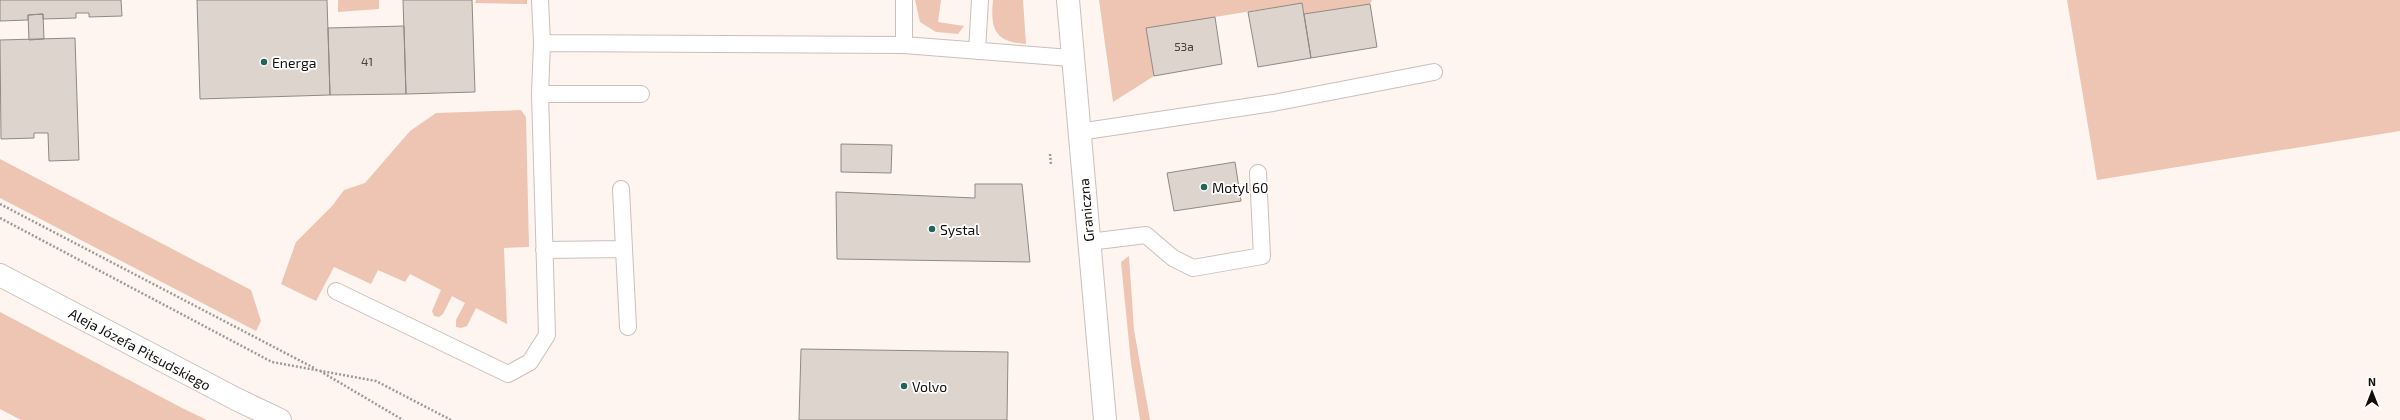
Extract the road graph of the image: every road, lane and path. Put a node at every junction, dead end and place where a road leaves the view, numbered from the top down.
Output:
1 (540, 0) edge
2 (904, 0) edge
3 (980, 0) edge
4 (1068, 0) edge
5 (542, 43) junction
6 (904, 46) junction
7 (977, 51) junction
8 (1071, 58) junction
9 (1434, 72) dead end
10 (540, 94) junction
11 (640, 94) dead end
12 (1079, 132) junction
13 (1258, 172) dead end
14 (621, 189) dead end
15 (0, 204) edge
16 (0, 218) edge
17 (1089, 242) junction
18 (624, 249) junction
19 (544, 250) junction
20 (0, 275) edge
21 (336, 291) dead end
22 (628, 327) dead end
23 (319, 370) junction
24 (280, 420) edge
25 (403, 420) edge
26 (451, 420) edge
27 (1105, 420) edge

1 - 5 lane
2 - 6 lane
3 - 7 lane
4 - 8 street, Graniczna
5 - 6 lane
5 - 10 lane
6 - 7 lane
7 - 8 lane
8 - 12 street, Graniczna
9 - 12 lane
10 - 11 lane
10 - 19 lane
12 - 17 street, Graniczna
13 - 17 lane
14 - 18 lane
15 - 23 path
16 - 23 path
17 - 27 street, Graniczna
18 - 19 lane
18 - 22 lane
19 - 21 lane
20 - 24 street, Aleja Józefa Piłsudskiego
23 - 25 path
23 - 26 path

